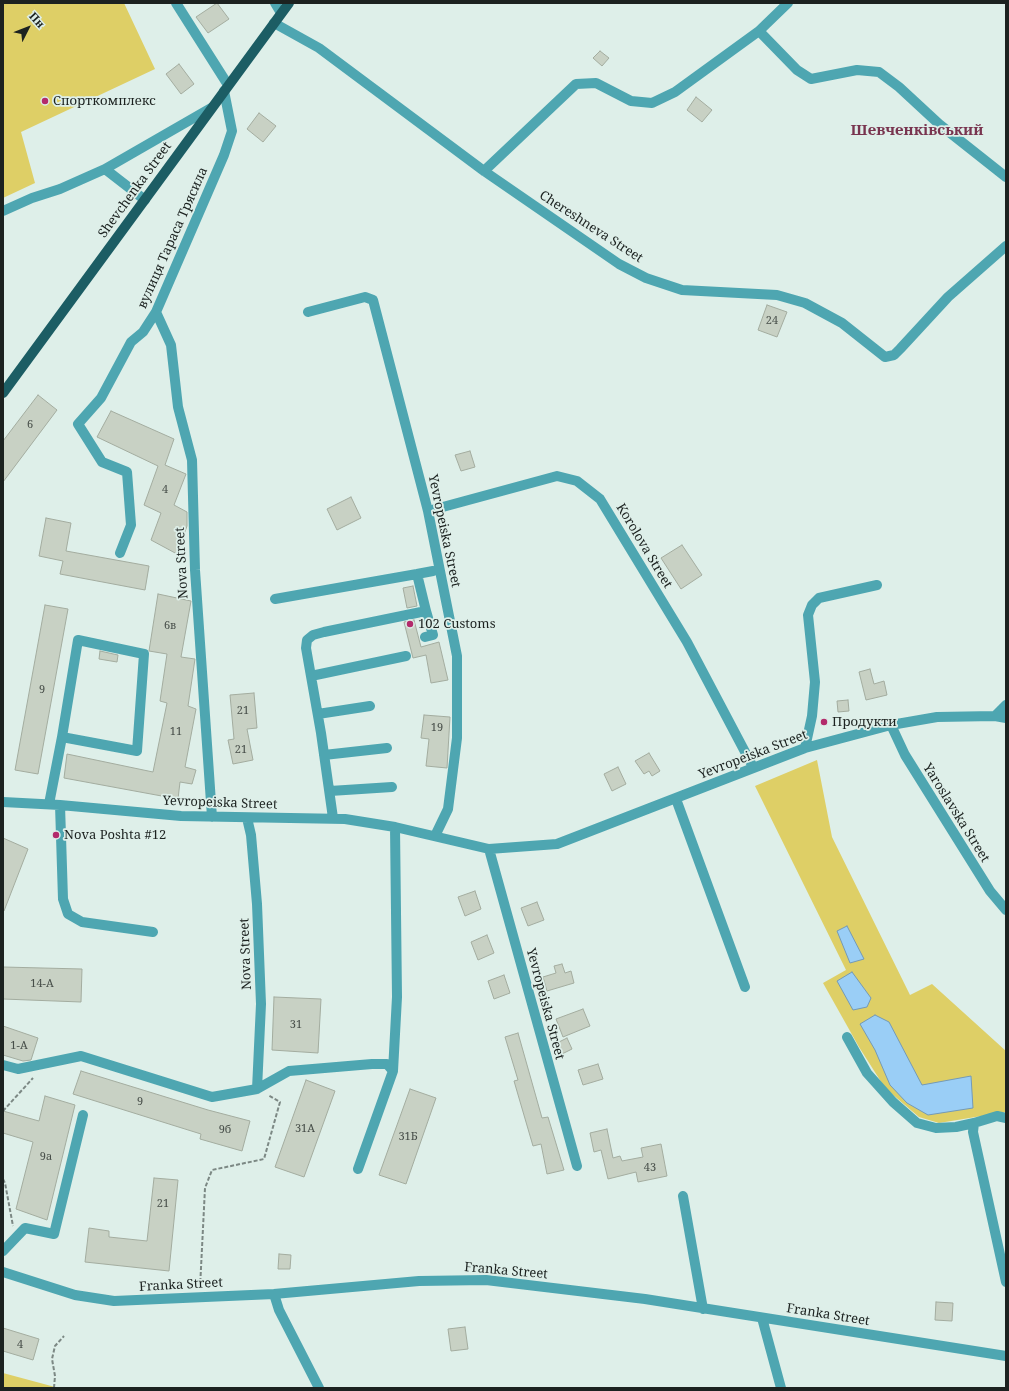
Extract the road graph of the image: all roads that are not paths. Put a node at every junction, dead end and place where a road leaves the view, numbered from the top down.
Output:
1 (176, 3) edge
2 (275, 3) edge
3 (289, 3) edge
4 (788, 3) edge
5 (281, 13) junction
6 (274, 23) junction
7 (759, 31) junction
8 (226, 88) junction
9 (211, 108) junction
10 (104, 169) junction
11 (484, 171) junction
12 (1006, 177) edge
13 (145, 200) junction
14 (3, 211) edge
15 (1006, 246) edge
16 (156, 312) junction
17 (308, 312) dead end
18 (3, 393) edge
19 (428, 512) junction
20 (120, 553) dead end
21 (433, 571) dead end
22 (417, 574) junction
23 (877, 585) dead end
24 (275, 599) dead end
25 (426, 611) junction
26 (425, 637) dead end
27 (406, 656) dead end
28 (311, 676) junction
29 (1006, 705) edge
30 (370, 706) dead end
31 (318, 714) junction
32 (995, 716) junction
33 (1006, 718) edge
34 (891, 725) junction
35 (62, 737) junction
36 (387, 748) dead end
37 (805, 748) junction
38 (324, 755) junction
39 (753, 768) junction
40 (392, 787) dead end
41 (330, 791) junction
42 (676, 799) junction
43 (3, 802) edge
44 (49, 804) junction
45 (60, 805) junction
46 (212, 817) junction
47 (247, 818) junction
48 (333, 818) junction
49 (395, 827) junction
50 (435, 836) junction
51 (489, 849) junction
52 (1006, 910) edge
53 (152, 932) dead end
54 (745, 987) dead end
55 (846, 1037) dead end
56 (3, 1065) edge
57 (393, 1071) junction
58 (258, 1089) junction
59 (83, 1115) dead end
60 (1006, 1118) edge
61 (974, 1123) junction
62 (577, 1166) dead end
63 (358, 1169) dead end
64 (683, 1196) dead end
65 (3, 1251) edge
66 (3, 1272) edge
67 (1006, 1282) edge
68 (274, 1294) junction
69 (703, 1308) junction
70 (762, 1318) junction
71 (1006, 1356) edge
72 (319, 1388) edge
73 (780, 1388) edge

1 - 8 street
2 - 5 street
3 - 5 main road, Shevchenka Street
4 - 7 street
5 - 6 main road, Shevchenka Street
6 - 8 main road, Shevchenka Street
6 - 11 street, Chereshneva Street
7 - 11 street
7 - 12 street
8 - 9 main road, Shevchenka Street
8 - 16 street, вулиця Тараса Трясила
9 - 10 street
9 - 13 main road, Shevchenka Street
10 - 13 street
10 - 14 street
11 - 15 street, Chereshneva Street
13 - 18 main road, Shevchenka Street
16 - 20 street, вулиця Тараса Трясила
16 - 46 street, Nova Street
17 - 19 street, Yevropeiska Street
19 - 39 street, Korolova Street
19 - 50 street, Yevropeiska Street
21 - 22 street
22 - 24 street
22 - 25 street
23 - 37 street
25 - 26 street
25 - 28 street
27 - 28 street
28 - 31 street
29 - 32 street
30 - 31 street
31 - 38 street
32 - 33 street, Yevropeiska Street
32 - 34 street, Yevropeiska Street
34 - 37 street, Yevropeiska Street
34 - 52 street, Yaroslavska Street
35 - 35 street
35 - 44 street
36 - 38 street
37 - 39 street, Yevropeiska Street
38 - 41 street
39 - 42 street, Yevropeiska Street
40 - 41 street
41 - 48 street
42 - 51 street, Yevropeiska Street
42 - 54 street
43 - 44 street, Yevropeiska Street
44 - 45 street, Yevropeiska Street
45 - 46 street, Yevropeiska Street
45 - 53 street
46 - 47 street, Yevropeiska Street
47 - 48 street, Yevropeiska Street
47 - 58 street, Nova Street
48 - 49 street, Yevropeiska Street
49 - 50 street, Yevropeiska Street
49 - 57 street
50 - 51 street, Yevropeiska Street
51 - 62 street, Yevropeiska Street
55 - 61 street
56 - 58 street
57 - 58 street
57 - 63 street
59 - 65 street
60 - 61 street
61 - 67 street
64 - 69 street
66 - 68 street, Franka Street
68 - 69 street, Franka Street
68 - 72 street
69 - 70 street, Franka Street
70 - 71 street, Franka Street
70 - 73 street

